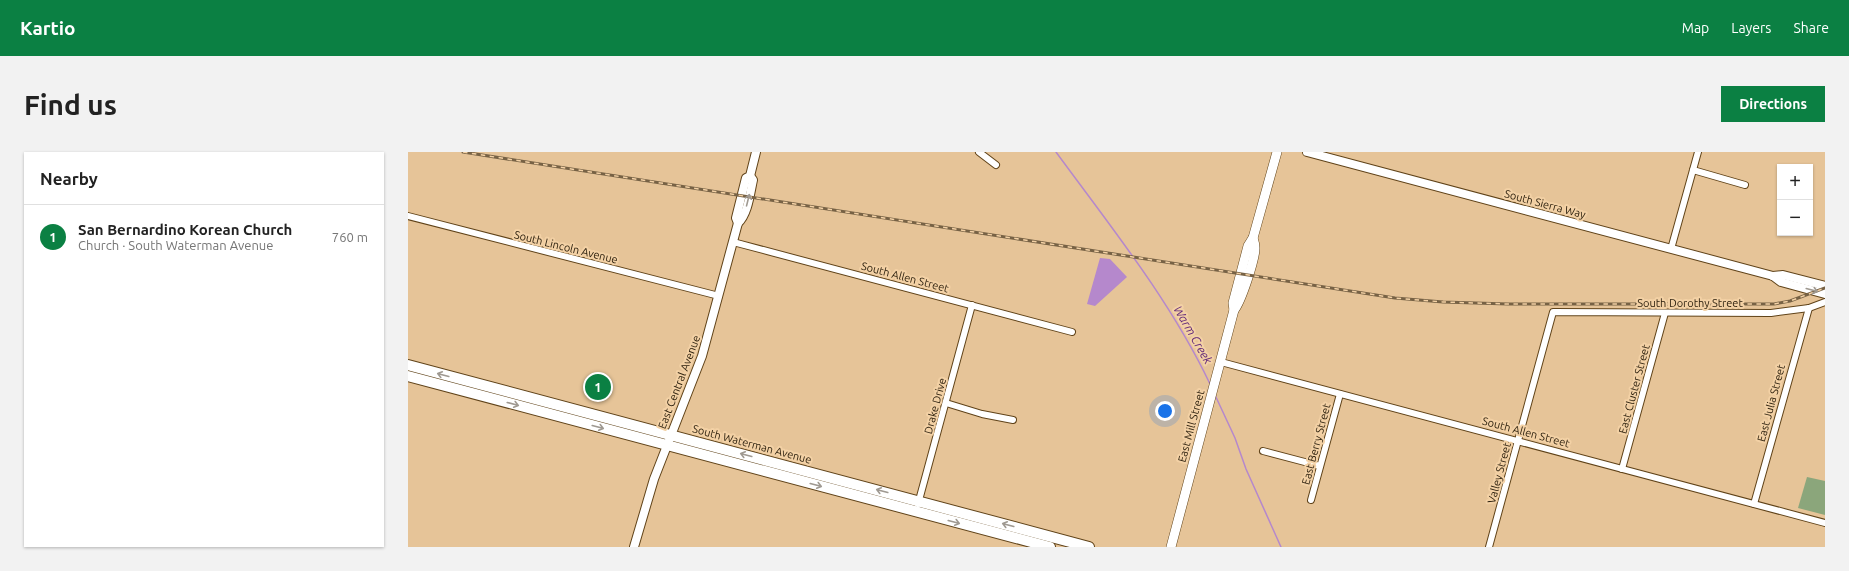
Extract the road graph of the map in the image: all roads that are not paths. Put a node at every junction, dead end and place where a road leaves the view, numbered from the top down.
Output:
1 (756, 152) edge
2 (980, 152) edge
3 (1277, 152) edge
4 (1698, 152) edge
5 (1309, 153) edge
6 (996, 166) dead end
7 (1693, 170) junction
8 (1744, 185) dead end
9 (408, 216) edge
10 (733, 242) junction
11 (1672, 249) junction
12 (1773, 276) junction
13 (1825, 286) edge
14 (1825, 294) edge
15 (719, 296) junction
16 (1825, 302) edge
17 (972, 305) junction
18 (1809, 308) junction
19 (1553, 312) joint
20 (1665, 313) junction
21 (1072, 332) dead end
22 (1221, 362) junction
23 (408, 365) edge
24 (408, 376) edge
25 (1340, 394) junction
26 (946, 403) junction
27 (1013, 420) dead end
28 (670, 435) junction
29 (1518, 441) junction
30 (666, 445) junction
31 (1263, 451) dead end
32 (1320, 466) junction
33 (1622, 469) junction
34 (765, 471) junction
35 (808, 472) junction
36 (1312, 500) dead end
37 (919, 501) junction
38 (1754, 504) junction
39 (916, 512) junction
40 (1825, 523) edge
41 (634, 547) edge
42 (1050, 547) edge
43 (1089, 547) edge
44 (1171, 547) edge
45 (1489, 547) edge

1 - 10 street, East Central Avenue
2 - 6 street
3 - 22 main road, East Mill Street
4 - 7 street
5 - 11 street, South Sierra Way
7 - 8 street
7 - 11 street
9 - 15 street, South Lincoln Avenue
10 - 15 street, East Central Avenue
10 - 17 street, South Allen Street
11 - 12 street, South Sierra Way
12 - 13 street
12 -> 14 street
15 - 28 street, East Central Avenue
16 - 18 street, South Dorothy Street
17 - 21 street, South Allen Street
17 - 26 street, Drake Drive
18 - 20 street, South Dorothy Street
18 - 38 street, East Julia Street
19 - 20 street, South Dorothy Street
19 - 29 street, Valley Street
20 - 33 street, East Cluster Street
22 - 25 street, South Allen Street
22 - 44 main road, East Mill Street
28 -> 23 main road, South Waterman Avenue
24 -> 30 main road, South Waterman Avenue
25 - 29 street, South Allen Street
25 - 32 street, East Berry Street
26 - 27 street
26 - 37 street, Drake Drive
28 - 30 street, East Central Avenue
35 -> 28 main road, South Waterman Avenue
29 - 33 street, South Allen Street
29 - 45 street, Valley Street
30 - 34 main road, South Waterman Avenue
30 - 41 street, East Central Avenue
31 - 32 street
32 - 36 street, East Berry Street
33 - 38 street, South Allen Street
34 - 35 main road
34 -> 39 main road, South Waterman Avenue
37 -> 35 main road, South Waterman Avenue
37 - 39 street, Drake Drive
43 -> 37 main road, South Waterman Avenue
38 - 40 street, South Allen Street
39 -> 42 main road, South Waterman Avenue

